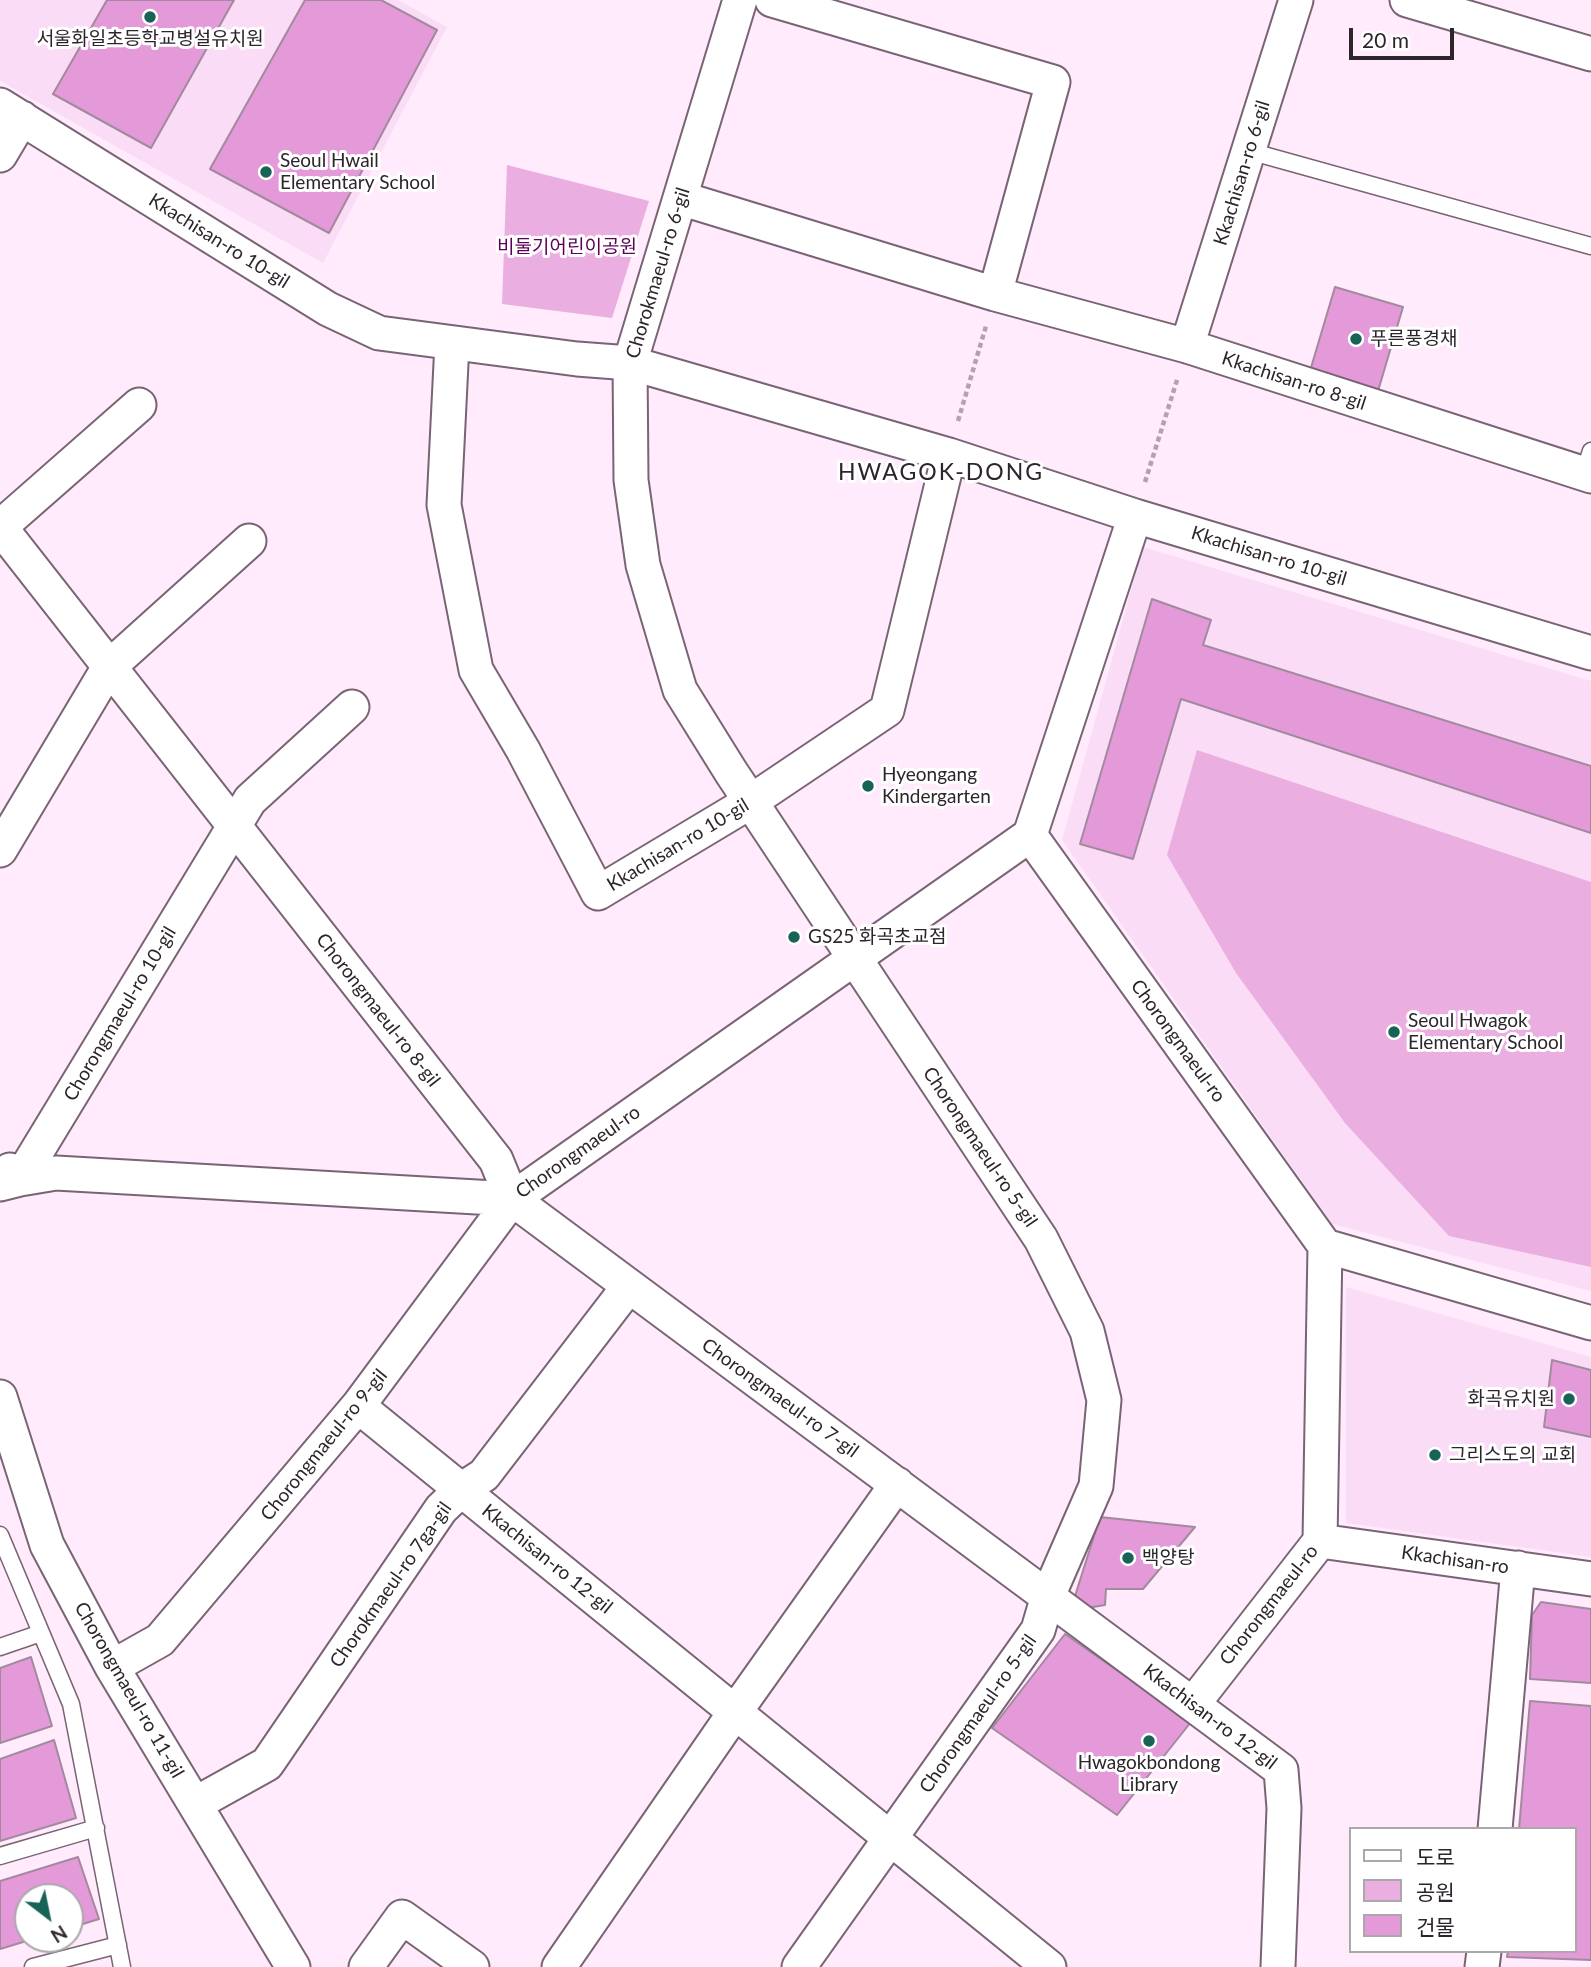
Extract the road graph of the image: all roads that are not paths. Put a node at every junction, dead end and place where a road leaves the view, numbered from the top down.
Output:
1 (740, 0) edge
2 (772, 0) edge
3 (1296, 0) edge
4 (1408, 0) edge
5 (1591, 54) edge
6 (11, 112) edge
7 (1248, 151) junction
8 (0, 155) edge
9 (680, 198) junction
10 (1591, 246) edge
11 (995, 295) junction
12 (452, 343) junction
13 (1187, 346) junction
14 (630, 363) junction
15 (139, 405) dead end
16 (949, 454) junction
17 (1589, 466) edge
18 (1135, 516) junction
19 (0, 527) edge
20 (248, 541) dead end
21 (1591, 653) edge
22 (109, 667) junction
23 (352, 707) dead end
24 (750, 802) junction
25 (234, 827) junction
26 (1030, 835) junction
27 (0, 850) edge
28 (855, 958) junction
29 (7, 1175) edge
30 (512, 1199) junction
31 (1325, 1246) junction
32 (629, 1286) junction
33 (1591, 1323) edge
34 (0, 1397) edge
35 (358, 1406) junction
36 (897, 1484) junction
37 (461, 1490) junction
38 (1, 1540) edge
39 (1320, 1541) junction
40 (1518, 1568) junction
41 (1591, 1579) edge
42 (1048, 1596) junction
43 (41, 1633) junction
44 (0, 1647) edge
45 (112, 1667) junction
46 (1193, 1704) junction
47 (735, 1712) junction
48 (195, 1804) junction
49 (1495, 1827) edge
50 (96, 1828) junction
51 (890, 1839) junction
52 (0, 1856) edge
53 (118, 1945) junction
54 (33, 1967) edge
55 (122, 1967) edge
56 (293, 1967) edge
57 (366, 1967) edge
58 (472, 1967) edge
59 (559, 1967) edge
60 (799, 1967) edge
61 (1049, 1967) edge
62 (1278, 1967) edge

1 - 9 street, Chorokmaeul-ro 6-gil
2 - 11 street
3 - 7 street, Kkachisan-ro 6-gil
4 - 5 street
6 - 8 street
6 - 12 street, Kkachisan-ro 10-gil
7 - 10 lane
7 - 13 street, Kkachisan-ro 6-gil
9 - 11 street, Kkachisan-ro 8-gil
9 - 14 street, Chorokmaeul-ro 6-gil
11 - 13 street, Kkachisan-ro 8-gil
12 - 14 street, Kkachisan-ro 10-gil
12 - 24 street, Kkachisan-ro 10-gil
13 - 17 street, Kkachisan-ro 8-gil
14 - 16 street, Kkachisan-ro 10-gil
14 - 24 street, Chorokmaeul-ro 6-gil
15 - 19 street
16 - 18 street, Kkachisan-ro 10-gil
16 - 24 street, Kkachisan-ro 10-gil
18 - 21 street, Kkachisan-ro 10-gil
18 - 26 street
19 - 22 street, Chorongmaeul-ro 8-gil
20 - 22 street
22 - 25 street, Chorongmaeul-ro 8-gil
22 - 27 street
23 - 25 street
24 - 28 street, Chorokmaeul-ro 6-gil
25 - 29 street, Chorongmaeul-ro 10-gil
25 - 30 street, Chorongmaeul-ro 8-gil
26 - 28 street, Chorongmaeul-ro
26 - 31 street, Chorongmaeul-ro
28 - 30 street, Chorongmaeul-ro
28 - 42 street, Chorongmaeul-ro 5-gil
29 - 30 street, Chorongmaeul-ro
30 - 32 street, Chorongmaeul-ro 7-gil
30 - 35 street, Chorongmaeul-ro 9-gil
31 - 33 street
31 - 39 street, Chorongmaeul-ro
32 - 36 street, Chorongmaeul-ro 7-gil
32 - 37 street, Chorokmaeul-ro 7ga-gil
34 - 45 street, Chorongmaeul-ro 11-gil
35 - 37 street, Kkachisan-ro 12-gil
35 - 45 street, Chorongmaeul-ro 9-gil
36 - 42 street, Chorongmaeul-ro 7-gil
36 - 47 street
37 - 47 street, Kkachisan-ro 12-gil
37 - 48 street, Chorokmaeul-ro 7ga-gil
38 - 43 lane
39 - 40 street, Kkachisan-ro
39 - 46 street, Chorongmaeul-ro
40 - 41 street, Kkachisan-ro
40 - 49 street
42 - 46 street, Kkachisan-ro 12-gil
42 - 51 street, Chorongmaeul-ro 5-gil
43 - 44 lane
43 - 50 lane
45 - 48 street, Chorongmaeul-ro 11-gil
46 - 62 street, Kkachisan-ro 12-gil
47 - 51 street, Kkachisan-ro 12-gil
47 - 59 street
48 - 56 street, Chorongmaeul-ro 11-gil
50 - 52 lane
50 - 53 lane
51 - 60 street, Chorongmaeul-ro 5-gil
51 - 61 street, Kkachisan-ro 12-gil
53 - 54 lane
53 - 55 lane
57 - 58 street

